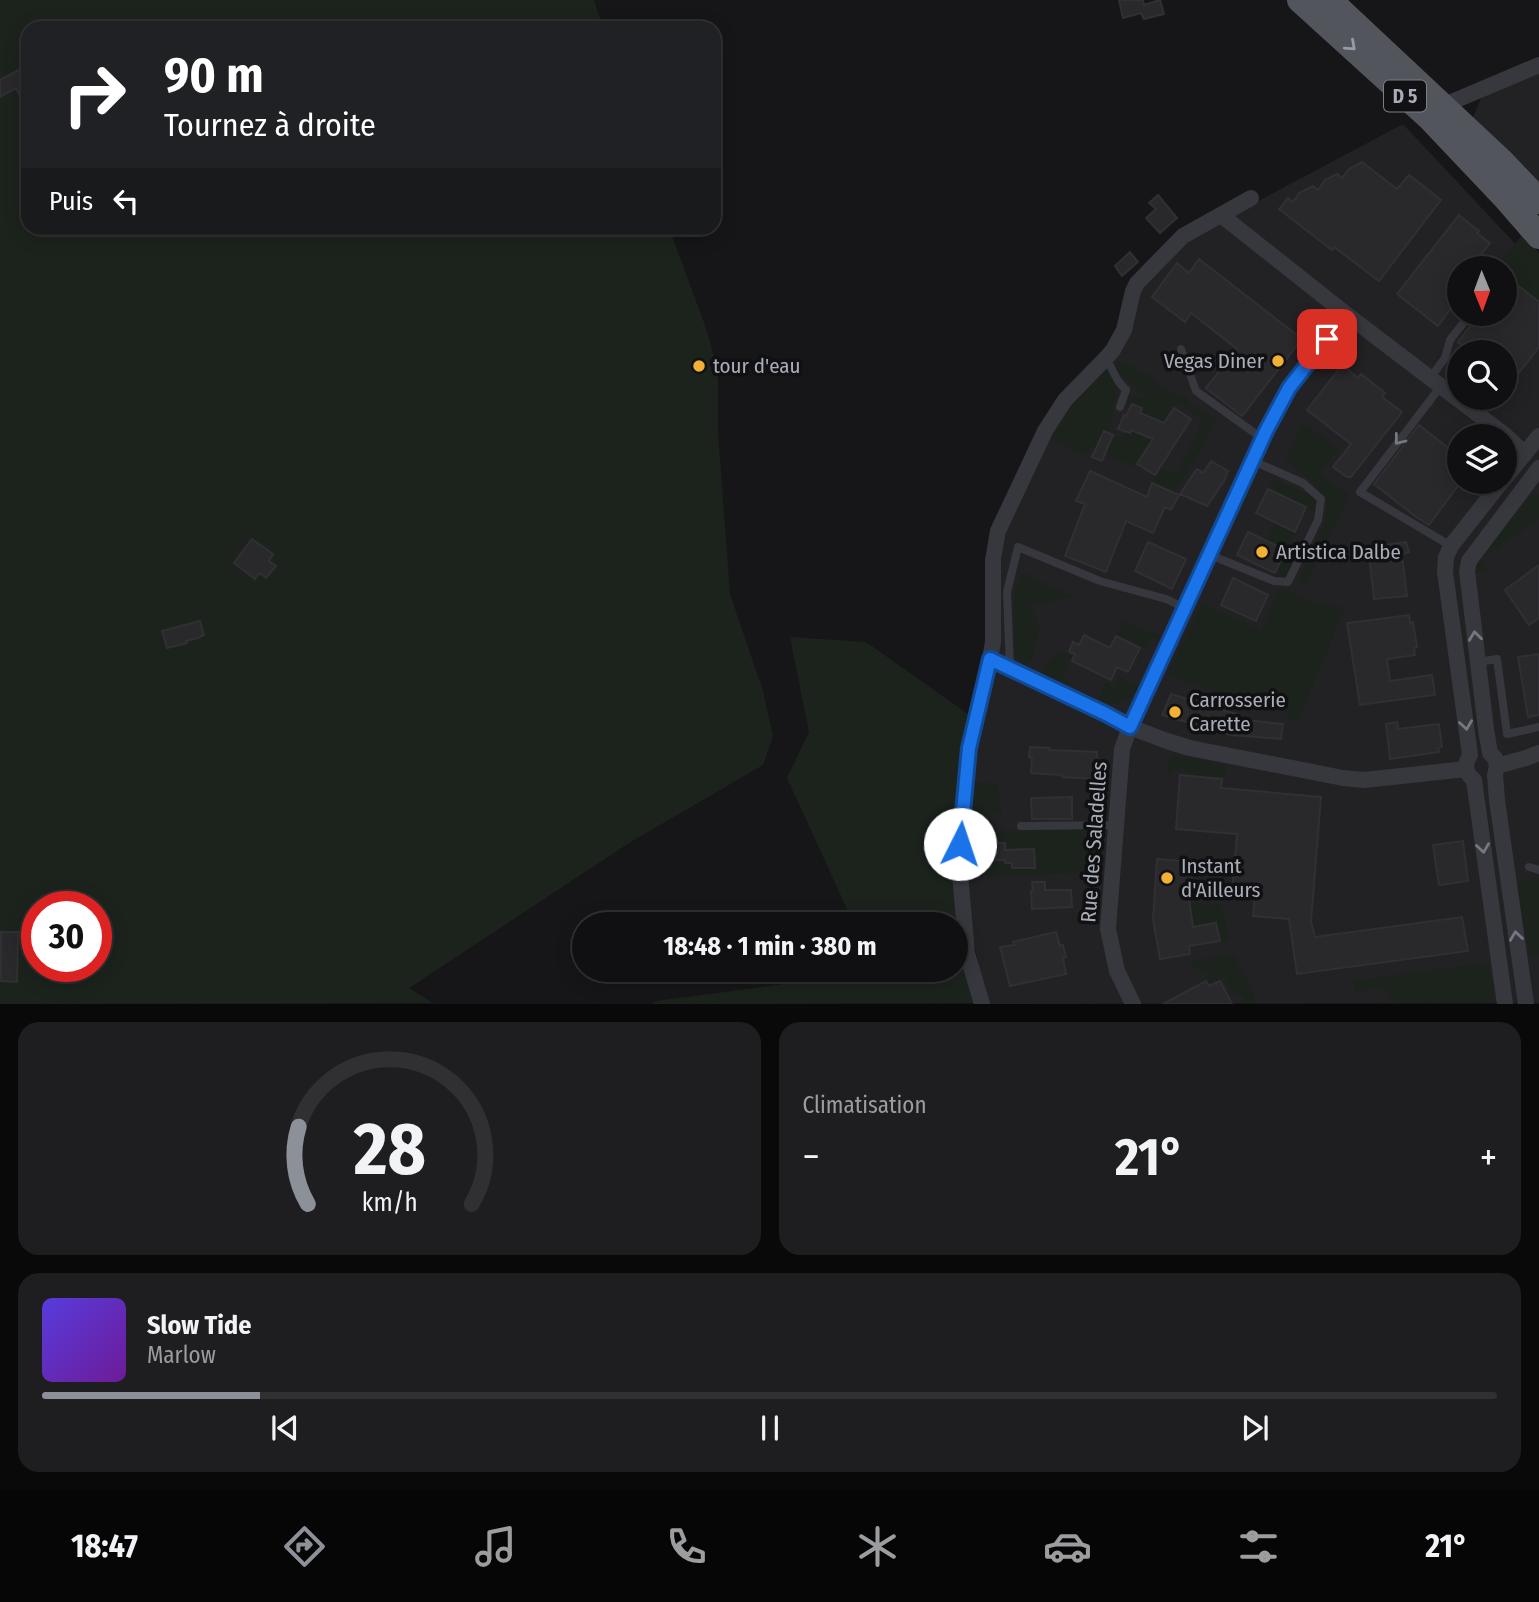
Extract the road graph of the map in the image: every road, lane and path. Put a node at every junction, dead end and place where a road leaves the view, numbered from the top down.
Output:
1 (1300, 0) edge
2 (1329, 0) edge
3 (1539, 65) edge
4 (1442, 106) junction
5 (1251, 198) dead end
6 (1539, 201) edge
7 (1221, 215) junction
8 (1539, 236) edge
9 (1346, 314) junction
10 (1461, 326) edge
11 (1181, 349) dead end
12 (1106, 358) junction
13 (1436, 382) junction
14 (1120, 407) dead end
15 (1539, 436) edge
16 (1263, 439) junction
17 (1525, 454) junction
18 (1253, 461) junction
19 (1517, 464) edge
20 (1539, 468) edge
21 (1493, 494) edge
22 (1451, 546) junction
23 (1210, 555) junction
24 (1185, 608) junction
25 (990, 659) junction
26 (1478, 662) junction
27 (1010, 669) junction
28 (1130, 727) junction
29 (1539, 727) edge
30 (1539, 753) edge
31 (1494, 764) junction
32 (1470, 768) junction
33 (1116, 825) junction
34 (1021, 826) dead end
35 (1530, 867) dead end
36 (1539, 870) edge
37 (982, 1003) edge
38 (1133, 1003) edge
39 (1505, 1003) edge
40 (1526, 1003) edge

1 -> 8 main road, D 5
2 - 4 main road, D 5
3 - 4 street
4 - 6 main road, D 5
5 - 7 street
7 - 9 street
7 - 12 street
9 - 13 street
9 - 16 street, Rue des Saladelles
10 - 13 lane
11 - 16 lane
12 - 14 lane
12 - 25 street
13 - 17 street
13 -> 22 lane
15 - 17 street
16 - 18 street, Rue des Saladelles
17 - 19 street
18 - 23 street, Rue des Saladelles
18 - 23 lane
26 -> 20 street
21 - 22 street
22 -> 32 street
23 - 24 street, Rue des Saladelles
24 - 27 lane
24 - 28 street, Rue des Saladelles
25 - 27 street
25 - 37 street
26 - 29 lane
26 - 31 street
27 - 28 street
28 - 32 street
28 - 33 street, Rue des Saladelles
30 - 31 street
31 - 32 street
31 - 32 street
40 -> 31 street
32 -> 39 street
33 - 34 lane
33 - 38 street, Rue des Saladelles
35 - 36 lane

